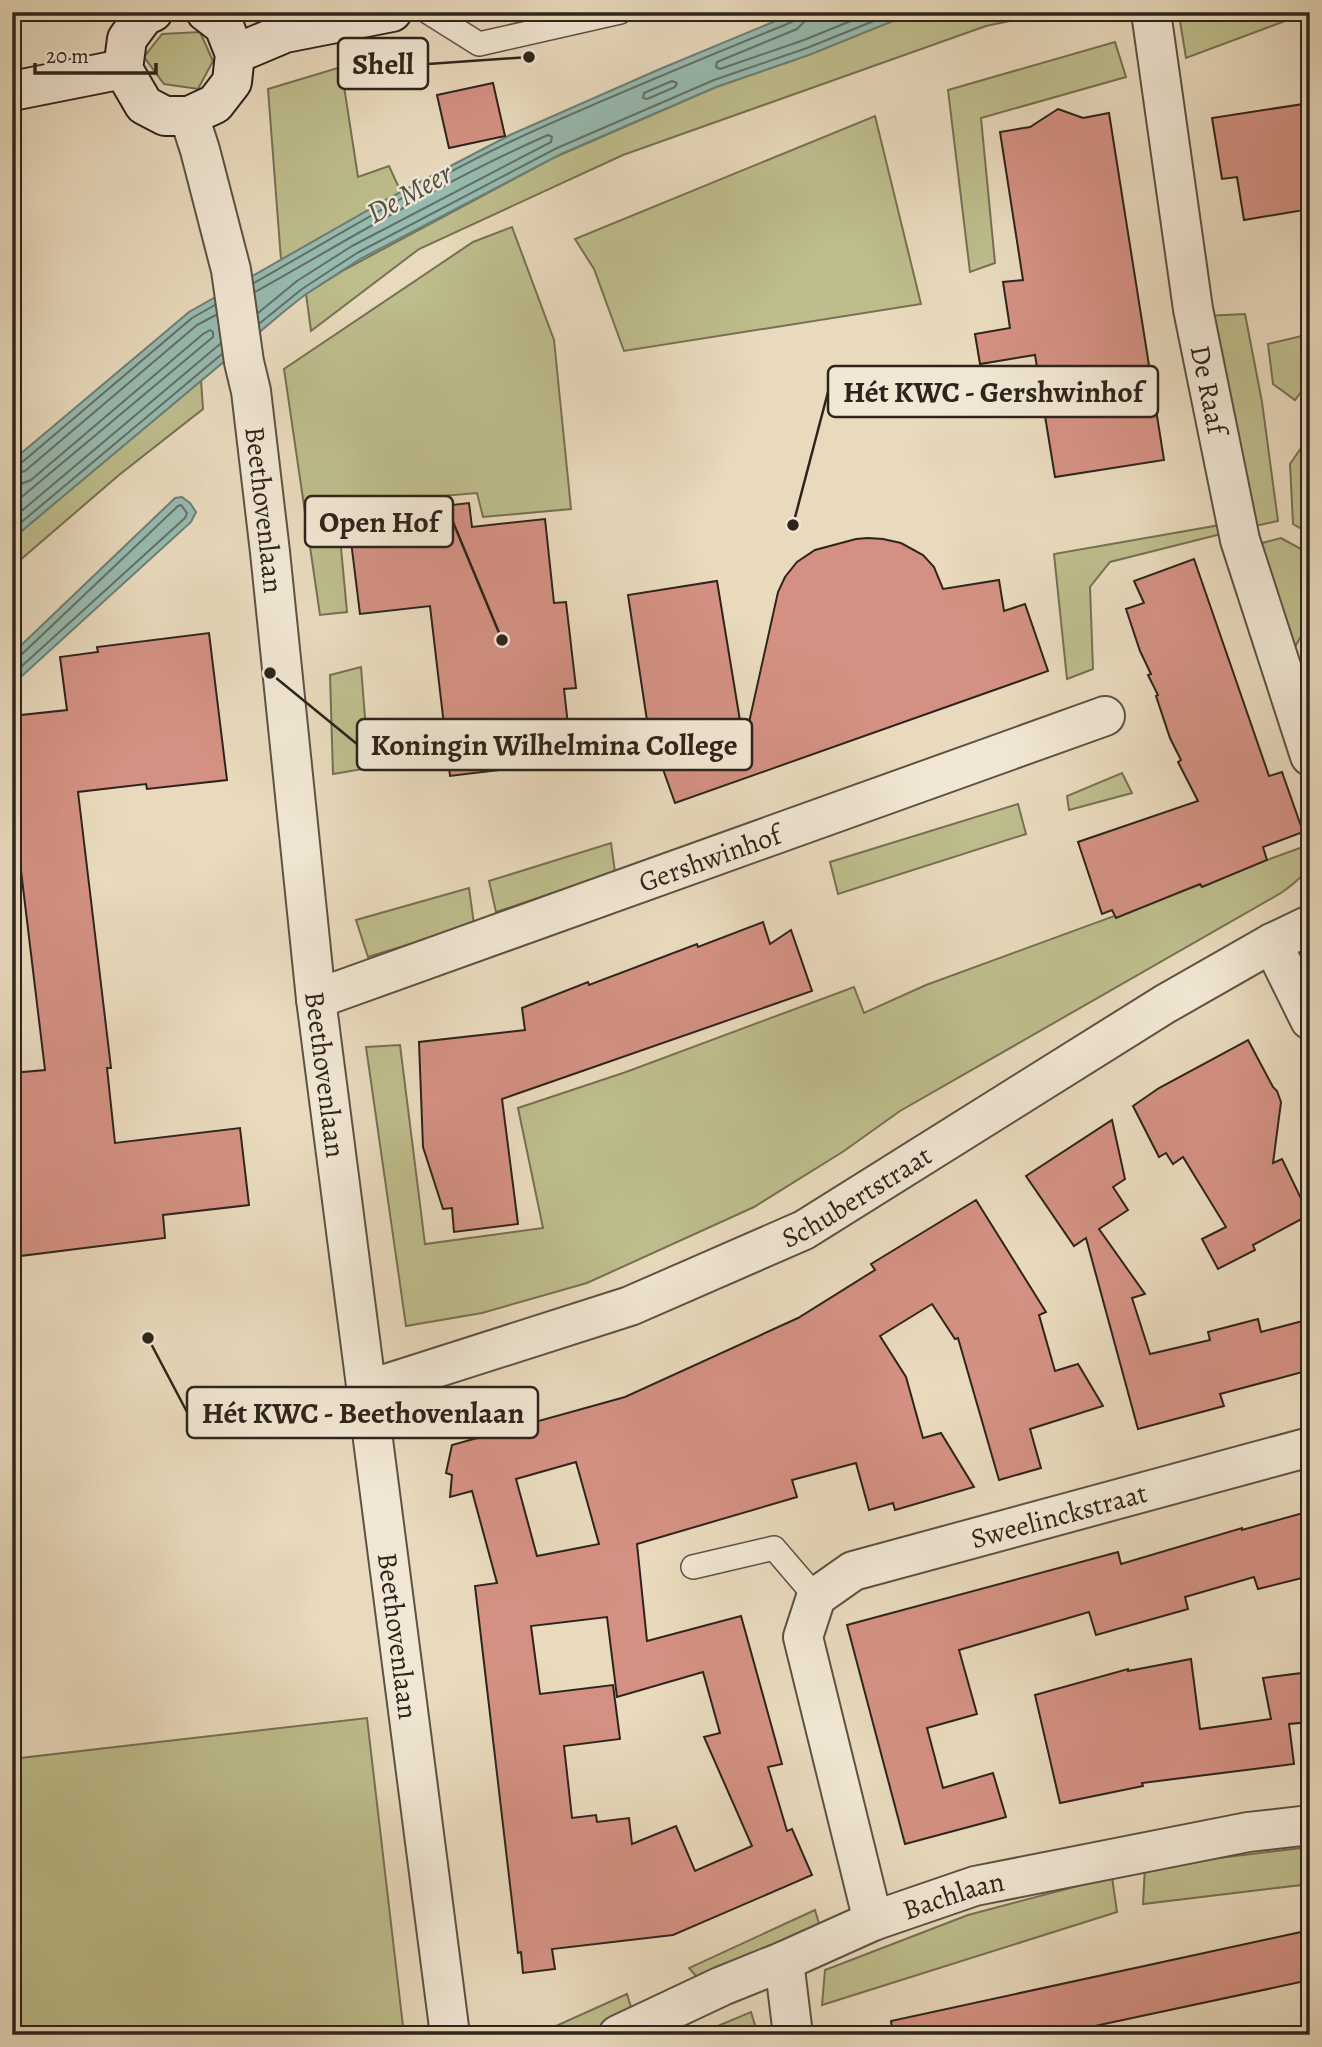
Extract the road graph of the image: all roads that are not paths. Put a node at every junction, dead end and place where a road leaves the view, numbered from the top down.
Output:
1 (153, 12) edge
2 (206, 12) edge
3 (392, 12) edge
4 (428, 12) edge
5 (620, 12) edge
6 (1151, 12) edge
7 (235, 54) junction
8 (123, 69) junction
9 (12, 91) edge
10 (189, 116) junction
11 (1105, 716) dead end
12 (1310, 756) edge
13 (1310, 925) edge
14 (1272, 943) junction
15 (316, 999) junction
16 (1310, 1020) edge
17 (368, 1390) junction
18 (1310, 1447) edge
19 (693, 1567) dead end
20 (816, 1597) junction
21 (1310, 1825) edge
22 (873, 1922) junction
23 (784, 1961) junction
24 (450, 2035) edge
25 (618, 2035) edge
26 (793, 2035) edge

1 - 8 street
2 - 7 street
3 - 7 street
4 - 5 lane
6 - 12 street, De Raaf
7 - 10 street
8 - 9 street
8 - 10 street
10 - 15 street, Beethovenlaan
11 - 15 street, Gershwinhof
13 - 14 street, Schubertstraat
14 - 16 street
14 - 17 street, Schubertstraat
15 - 17 street, Beethovenlaan
17 - 24 street, Beethovenlaan
18 - 20 street, Sweelinckstraat
19 - 20 lane
20 - 22 street
21 - 22 street, Bachlaan
22 - 23 street, Bachlaan
23 - 25 street, Bachlaan
23 - 26 street

